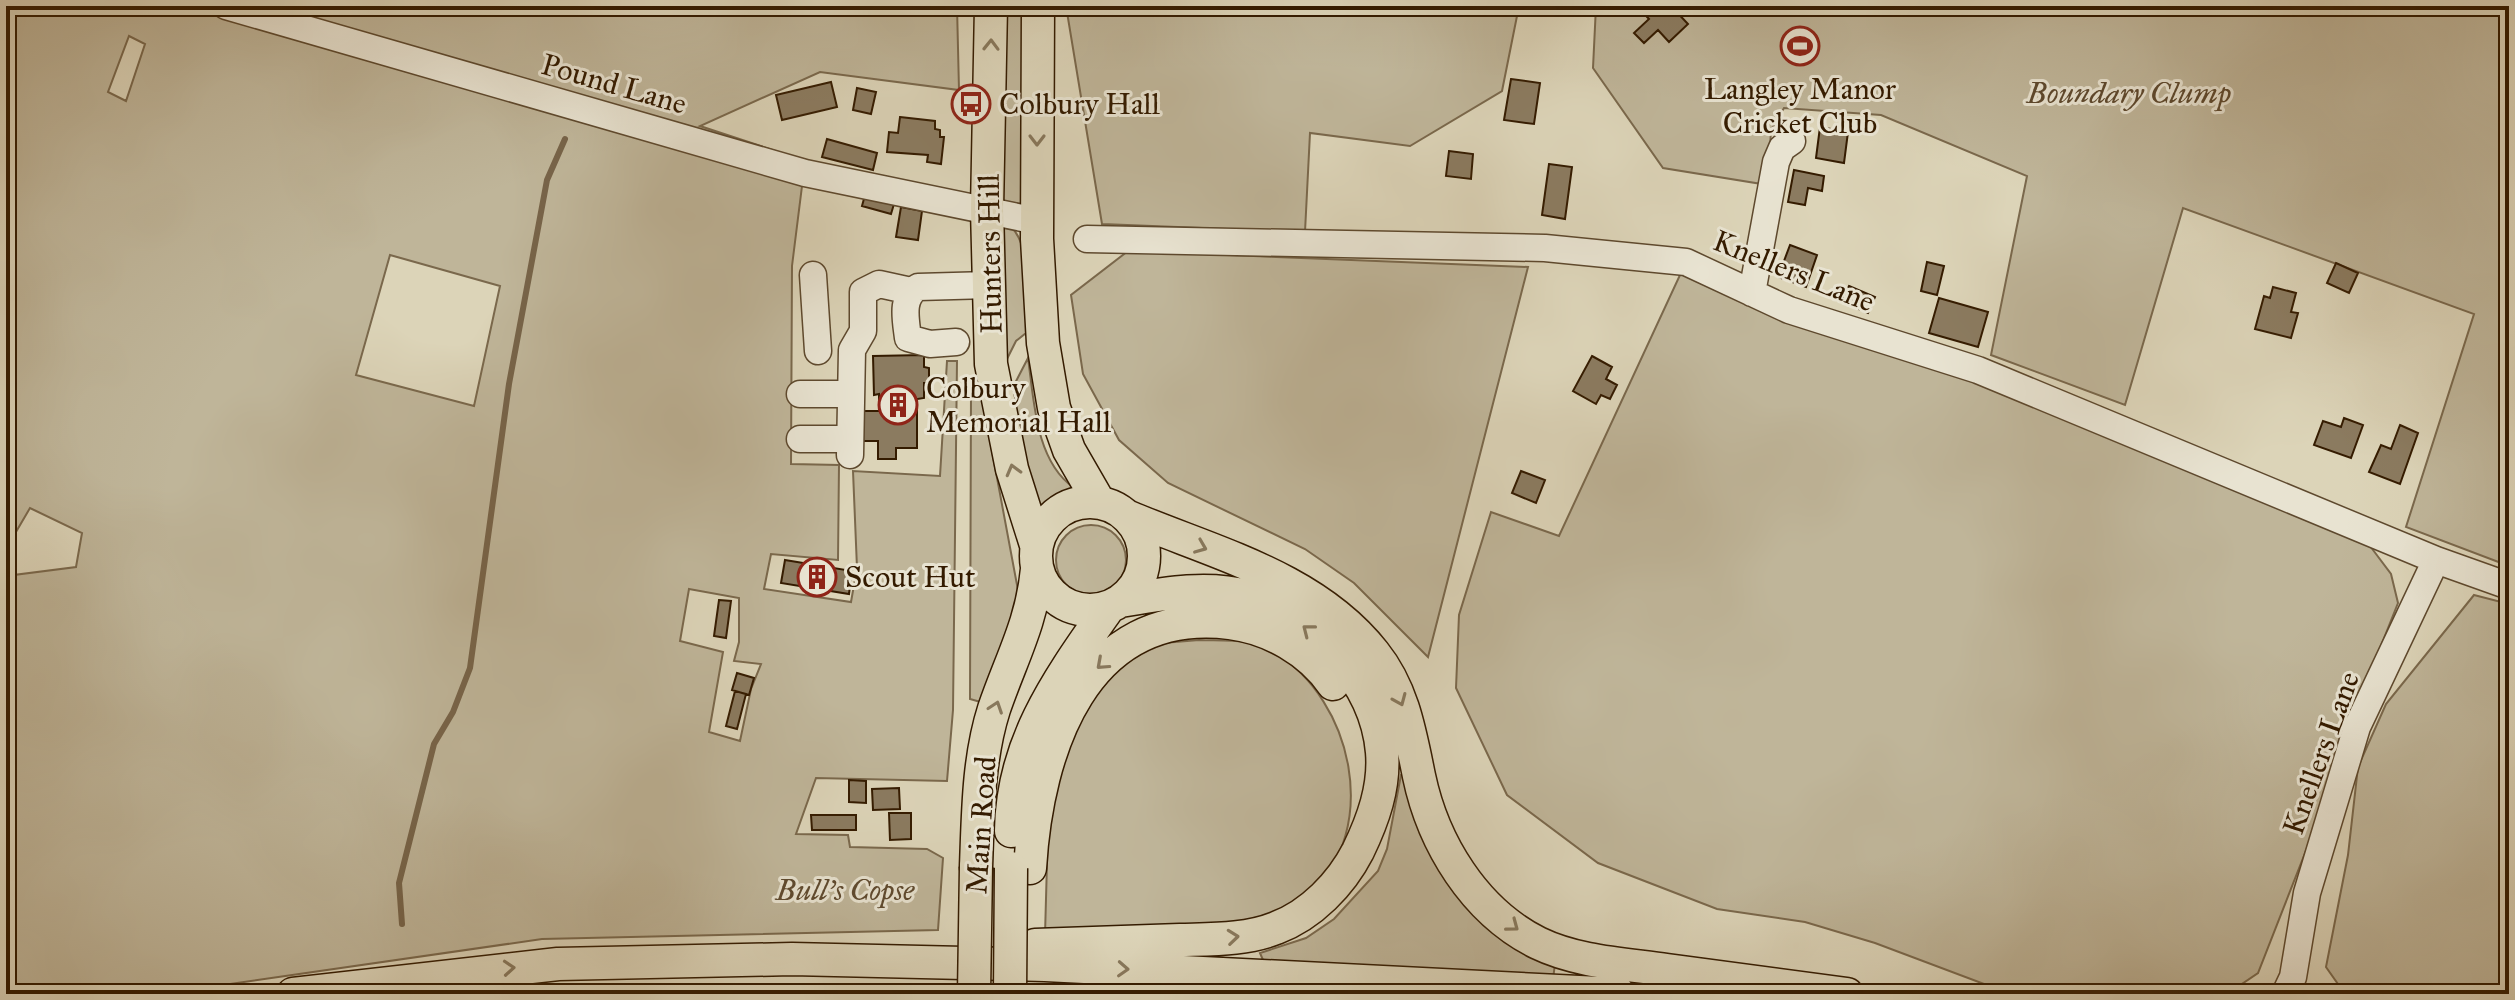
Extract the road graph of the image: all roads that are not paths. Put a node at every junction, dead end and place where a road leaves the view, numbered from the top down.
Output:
1 (226, 6) edge
2 (991, 6) edge
3 (1038, 6) edge
4 (1792, 141) dead end
5 (987, 209) junction
6 (1037, 221) junction
7 (1087, 239) dead end
8 (813, 275) dead end
9 (989, 285) junction
10 (911, 291) junction
11 (1752, 293) junction
12 (956, 342) dead end
13 (852, 350) junction
14 (800, 394) dead end
15 (851, 394) junction
16 (800, 439) dead end
17 (1099, 502) junction
18 (1129, 517) junction
19 (1037, 557) junction
20 (2436, 560) junction
21 (2509, 586) edge
22 (1115, 604) junction
23 (1359, 847) junction
24 (1020, 868) junction
25 (792, 959) junction
26 (2291, 988) edge
27 (293, 994) edge
28 (974, 994) edge
29 (1010, 994) edge
30 (1021, 994) edge
31 (1619, 994) edge
32 (1847, 994) edge

1 - 5 street, Pound Lane
5 -> 2 main road, Hunters Hill
3 -> 6 main road, Hunters Hill
4 - 11 street
5 - 6 street, Pound Lane
5 - 9 main road, Hunters Hill
6 - 17 main road, Hunters Hill
7 - 11 street, Knellers Lane
8 - 13 street
9 - 10 street
19 -> 9 main road, Hunters Hill
10 - 12 street
10 - 13 street
11 - 20 street, Knellers Lane
13 - 15 street
14 - 15 street
15 - 16 street
17 - 18 main road
17 - 19 main road
18 - 22 main road
18 -> 32 main road
19 - 22 main road
28 -> 19 main road, Main Road, bridge
20 - 21 street, Knellers Lane
20 - 26 street, Knellers Lane
23 -> 22 main road
22 - 24 main road, Main Road
23 -> 24 main road
25 -> 23 main road
24 - 29 main road, Main Road, bridge
24 - 30 main road
27 -> 25 main road
25 -> 31 main road

